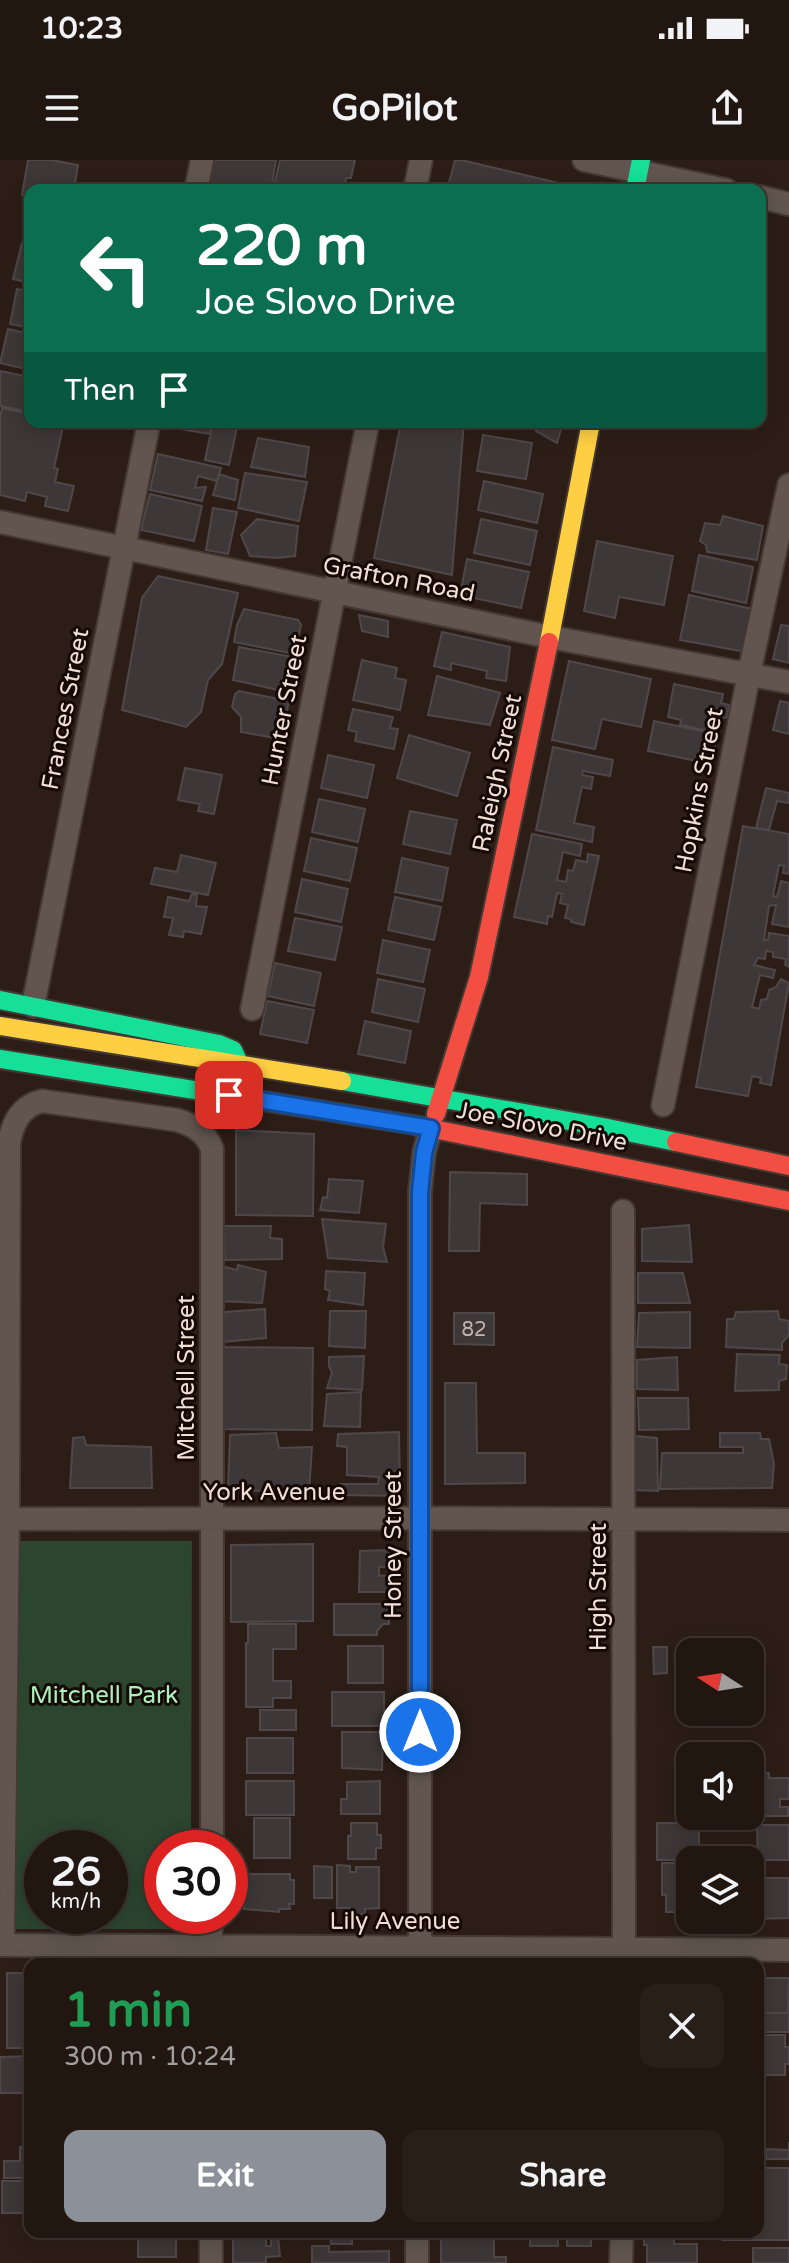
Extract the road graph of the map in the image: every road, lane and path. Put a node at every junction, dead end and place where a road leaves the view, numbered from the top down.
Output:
1 (202, 160) edge
2 (421, 160) edge
3 (584, 160) edge
4 (638, 174) edge
5 (197, 184) edge
6 (416, 184) edge
7 (693, 184) edge
8 (766, 198) edge
9 (789, 204) edge
10 (148, 428) edge
11 (367, 428) edge
12 (590, 428) edge
13 (789, 485) edge
14 (0, 522) edge
15 (124, 549) junction
16 (333, 593) junction
17 (550, 637) junction
18 (749, 674) junction
19 (789, 682) edge
20 (0, 1000) edge
21 (33, 1006) junction
22 (252, 1009) dead end
23 (0, 1026) edge
24 (0, 1059) edge
25 (239, 1063) junction
26 (443, 1098) junction
27 (663, 1105) dead end
28 (431, 1128) junction
29 (789, 1166) edge
30 (764, 1196) junction
31 (789, 1201) edge
32 (623, 1211) dead end
33 (789, 1213) edge
34 (213, 1518) junction
35 (419, 1518) junction
36 (4, 1519) edge
37 (624, 1519) junction
38 (789, 1520) edge
39 (212, 1830) edge
40 (211, 1934) edge
41 (1, 1945) edge
42 (789, 1950) edge
43 (211, 1955) edge
44 (420, 1955) edge
45 (624, 1956) edge
46 (211, 2238) edge
47 (417, 2238) edge
48 (622, 2238) edge
49 (211, 2263) edge
50 (417, 2263) edge
51 (621, 2263) edge

1 - 5 street
2 - 6 street
3 - 4 street
4 - 7 street
8 - 9 street
10 - 15 street, Frances Street
11 - 16 street, Hunter Street
12 - 17 main road, Raleigh Street
13 - 18 street, Hopkins Street
14 - 15 street, Grafton Road
15 - 16 street, Grafton Road
15 - 21 street, Frances Street
16 - 17 street, Grafton Road
16 - 22 street, Hunter Street
17 - 18 street, Grafton Road
17 - 26 main road, Raleigh Street
18 - 19 street, Grafton Road
18 - 27 street, Hopkins Street
20 - 21 main road
21 - 25 main road
23 - 25 main road, Joe Slovo Drive
24 - 28 main road, Joe Slovo Drive
25 - 26 main road, Joe Slovo Drive
26 - 28 main road, Raleigh Street
26 - 29 main road, Joe Slovo Drive
28 - 30 main road, Joe Slovo Drive
28 - 35 street, Honey Street
30 - 31 main road, Joe Slovo Drive
30 - 33 street
32 - 37 street, High Street
34 - 35 street, York Avenue
34 - 36 street, York Avenue
34 - 36 street, Mitchell Street
34 - 39 street, Mitchell Street
35 - 37 street, York Avenue
35 - 44 street, Honey Street
36 - 41 street
37 - 38 street, York Avenue
37 - 45 street, High Street
40 - 43 street
41 - 43 street, Lily Avenue
42 - 45 street, Lily Avenue
43 - 44 street, Lily Avenue
44 - 45 street, Lily Avenue
46 - 49 street
47 - 50 street
48 - 51 street

